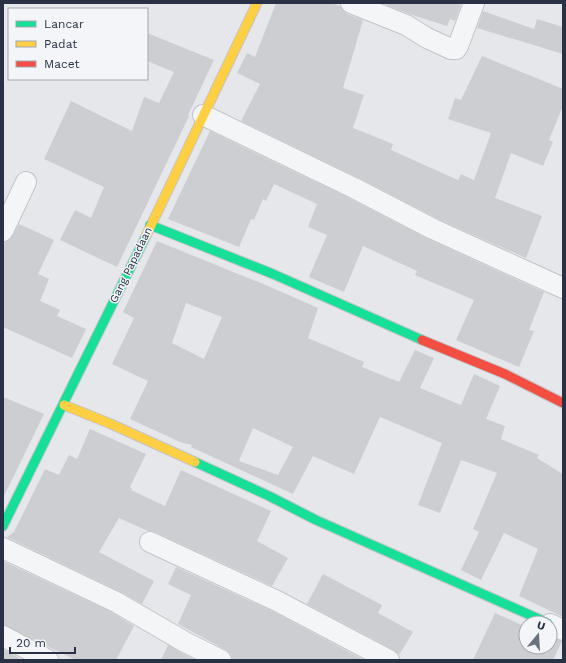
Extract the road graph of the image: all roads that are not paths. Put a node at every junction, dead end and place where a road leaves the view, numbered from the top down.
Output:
1 (257, 3) edge
2 (351, 3) edge
3 (474, 3) edge
4 (203, 115) junction
5 (26, 182) dead end
6 (150, 225) junction
7 (3, 231) edge
8 (563, 288) edge
9 (563, 403) edge
10 (64, 405) junction
11 (3, 526) edge
12 (150, 542) dead end
13 (3, 548) edge
14 (531, 615) edge
15 (3, 636) edge
16 (48, 660) edge
17 (221, 660) edge
18 (389, 660) edge

1 - 4 street, Gang Papadaan
2 - 3 street
4 - 6 street, Gang Papadaan
4 - 8 street
5 - 7 street
6 - 9 street
6 - 10 street, Gang Papadaan
10 - 11 street, Gang Papadaan
10 - 14 street
12 - 18 street
13 - 17 street
15 - 16 street

